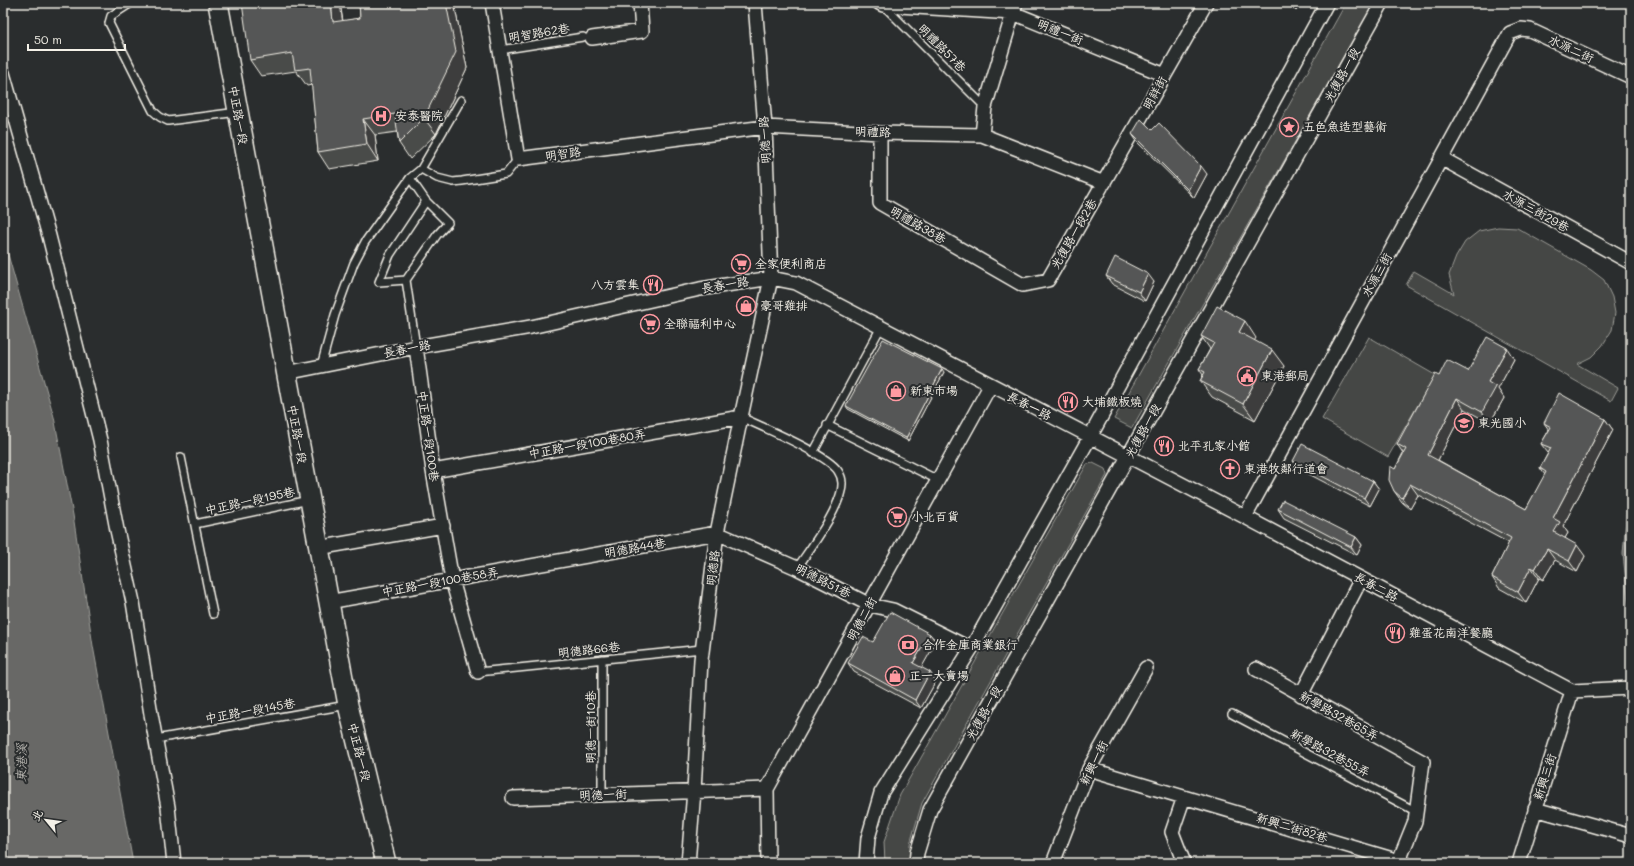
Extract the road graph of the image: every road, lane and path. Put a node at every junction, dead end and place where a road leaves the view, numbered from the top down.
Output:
1 (131, 3) edge
2 (218, 3) edge
3 (492, 3) edge
4 (640, 3) edge
5 (754, 3) edge
6 (1206, 3) edge
7 (1327, 3) edge
8 (1382, 3) edge
9 (881, 4) edge
10 (1014, 8) edge
11 (1510, 33) joint
12 (587, 37) joint
13 (500, 50) junction
14 (3, 73) edge
15 (1165, 75) junction
16 (1631, 77) edge
17 (461, 100) dead end
18 (985, 107) junction
19 (238, 112) junction
20 (765, 127) junction
21 (880, 133) junction
22 (982, 135) junction
23 (1441, 158) junction
24 (518, 160) junction
25 (421, 169) junction
26 (410, 178) junction
27 (1104, 183) junction
28 (426, 201) junction
29 (955, 246) joint
30 (1631, 263) edge
31 (771, 278) junction
32 (406, 280) junction
33 (881, 327) junction
34 (416, 347) junction
35 (321, 366) junction
36 (286, 373) junction
37 (990, 386) junction
38 (741, 417) junction
39 (828, 425) junction
40 (1090, 437) junction
41 (812, 453) junction
42 (1129, 456) junction
43 (181, 457) dead end
44 (433, 471) junction
45 (938, 480) junction
46 (309, 500) junction
47 (1245, 517) junction
48 (195, 524) junction
49 (443, 526) junction
50 (717, 533) junction
51 (318, 548) junction
52 (552, 562) joint
53 (798, 568) junction
54 (1361, 578) junction
55 (452, 580) junction
56 (328, 602) junction
57 (870, 605) junction
58 (213, 614) dead end
59 (702, 649) junction
60 (971, 649) junction
61 (602, 659) junction
62 (1146, 668) dead end
63 (1256, 669) dead end
64 (478, 672) joint
65 (1631, 690) edge
66 (1572, 691) junction
67 (1301, 695) junction
68 (348, 705) junction
69 (1232, 714) dead end
70 (156, 739) junction
71 (1089, 768) junction
72 (767, 789) junction
73 (694, 791) junction
74 (602, 795) junction
75 (1184, 797) junction
76 (512, 798) dead end
77 (1535, 809) junction
78 (1417, 812) junction
79 (1631, 836) edge
80 (1398, 862) edge
81 (174, 863) edge
82 (386, 863) edge
83 (688, 863) edge
84 (768, 863) edge
85 (866, 863) edge
86 (916, 863) edge
87 (1053, 863) edge
88 (1184, 863) edge
89 (1519, 863) edge

1 - 19 lane
2 - 19 main road, 中正路一段
3 - 13 street
4 - 12 street
5 - 20 street, 明德一路
6 - 15 street, 明祥街
7 - 40 street
8 - 42 street, 光復路一段
9 - 10 street, 明禮一街
9 - 18 lane, 明禮路57巷
10 - 15 street, 明禮一街
10 - 18 street
11 - 16 street, 水源二街
11 - 23 street, 水源三街
12 - 13 lane, 明智路62巷
13 - 24 street
14 - 70 street
15 - 27 street, 明祥街
17 - 25 lane
18 - 22 street
19 - 36 main road, 中正路一段
20 - 21 street, 明禮路
20 - 24 street, 明智路
20 - 31 street, 明德一路
21 - 22 street, 明禮路
21 - 29 street, 明禮路38巷
22 - 27 street, 明禮路
23 - 30 street, 水源三街29巷
23 - 47 street, 水源三街
24 - 25 lane
25 - 26 lane
26 - 28 lane
26 - 35 lane
27 - 29 street, 光復路一段2巷
28 - 32 lane
28 - 32 lane
31 - 33 street, 長春一路
31 - 34 street, 長春一路
31 - 38 street, 明德路
32 - 34 lane
33 - 37 street, 長春一路
33 - 39 lane
34 - 35 street, 長春一路
34 - 44 street, 中正路一段100巷
35 - 36 street, 長春一路
36 - 46 main road, 中正路一段
37 - 40 street, 長春一路
37 - 45 street, 明德二街
38 - 41 lane
38 - 44 street, 中正路一段100巷80弄
38 - 50 street, 明德路
39 - 41 lane
39 - 45 lane
40 - 42 street, 長春一路
40 - 60 street
41 - 53 lane
42 - 47 street, 長春二路
42 - 86 street, 光復路一段
43 - 48 lane
44 - 49 street, 中正路一段100巷
45 - 57 street, 明德二街
46 - 48 lane, 中正路一段195巷
46 - 51 main road, 中正路一段
47 - 54 street, 長春二路
48 - 58 lane
49 - 51 street
49 - 55 street, 中正路一段100巷
50 - 52 street, 明德路44巷
50 - 53 street, 明德路51巷
50 - 59 street, 明德路
51 - 56 main road, 中正路一段
52 - 55 street, 中正路一段100巷58弄
53 - 57 street, 明德路51巷
54 - 66 street, 長春二路
54 - 67 street
55 - 56 street, 中正路一段100巷58弄
55 - 64 street, 中正路一段100巷
56 - 68 main road, 中正路一段
57 - 60 street, 明德路51巷
57 - 72 street, 明德二街
59 - 61 lane, 明德路66巷
59 - 73 street, 明德路
60 - 85 street
61 - 64 lane, 明德路66巷
61 - 74 lane, 明德一街10巷
62 - 71 street, 新興一街
63 - 67 street, 新學路32巷65弄
65 - 66 street
66 - 77 street, 新興三街
67 - 78 street, 新學路32巷65弄
68 - 70 lane, 中正路一段145巷
68 - 82 main road, 中正路一段
69 - 78 lane, 新學路32巷55弄
70 - 81 street
71 - 75 street, 新興二街82巷
71 - 87 street, 新興一街
72 - 73 street
72 - 84 street
73 - 74 street, 明德一街
73 - 83 street, 明德路
74 - 76 street, 明德一街
75 - 80 street, 新興二街82巷
75 - 88 street
77 - 79 street
77 - 89 street, 新興三街
78 - 80 street

